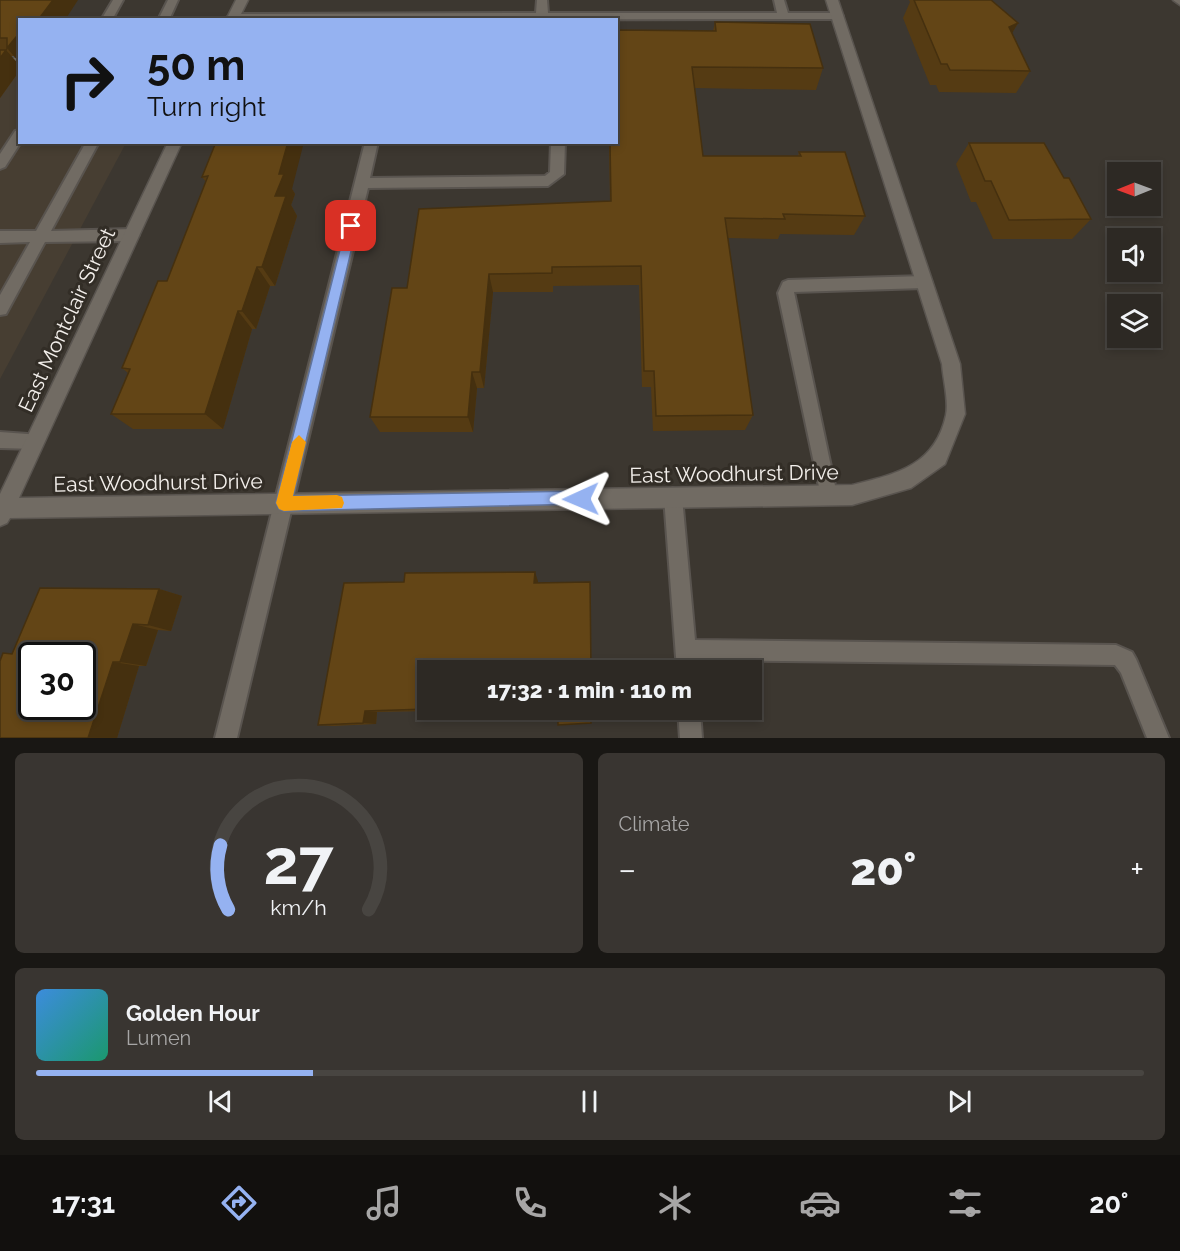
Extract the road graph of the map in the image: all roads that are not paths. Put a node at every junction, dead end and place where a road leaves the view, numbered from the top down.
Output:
1 (118, 0) edge
2 (173, 0) edge
3 (242, 0) edge
4 (543, 0) edge
5 (779, 0) edge
6 (834, 8) edge
7 (783, 16) junction
8 (542, 17) junction
9 (107, 18) edge
10 (164, 18) edge
11 (233, 18) edge
12 (402, 18) edge
13 (561, 18) edge
14 (0, 62) edge
15 (18, 62) edge
16 (18, 137) edge
17 (92, 144) edge
18 (174, 144) edge
19 (372, 144) edge
20 (558, 144) edge
21 (0, 164) edge
22 (362, 183) junction
23 (132, 234) junction
24 (42, 236) junction
25 (0, 237) edge
26 (924, 282) junction
27 (0, 309) edge
28 (0, 440) edge
29 (35, 441) junction
30 (828, 495) junction
31 (673, 497) junction
32 (284, 503) junction
33 (2, 512) edge
34 (686, 660) edge
35 (690, 720) edge
36 (226, 738) edge
37 (691, 738) edge
38 (1158, 738) edge

1 - 9 lane
2 - 10 lane
3 - 11 street
4 - 8 lane
5 - 7 lane
6 - 7 lane
6 - 26 street, East Woodhurst Drive
7 - 13 lane
8 - 12 lane
8 - 13 lane
11 - 12 lane
14 - 15 lane
16 - 21 lane
17 - 24 lane
18 - 23 street, East Montclair Street
19 - 22 lane
20 - 22 lane
22 - 32 lane
23 - 24 lane
23 - 29 street, East Montclair Street
24 - 25 lane
24 - 27 lane
26 - 30 street, East Woodhurst Drive
26 - 30 lane
28 - 29 lane
29 - 33 street, East Montclair Street
30 - 31 street, East Woodhurst Drive
31 - 32 street, East Woodhurst Drive
31 - 34 lane
32 - 33 street, East Woodhurst Drive
32 - 36 lane
34 - 38 lane
35 - 37 lane

